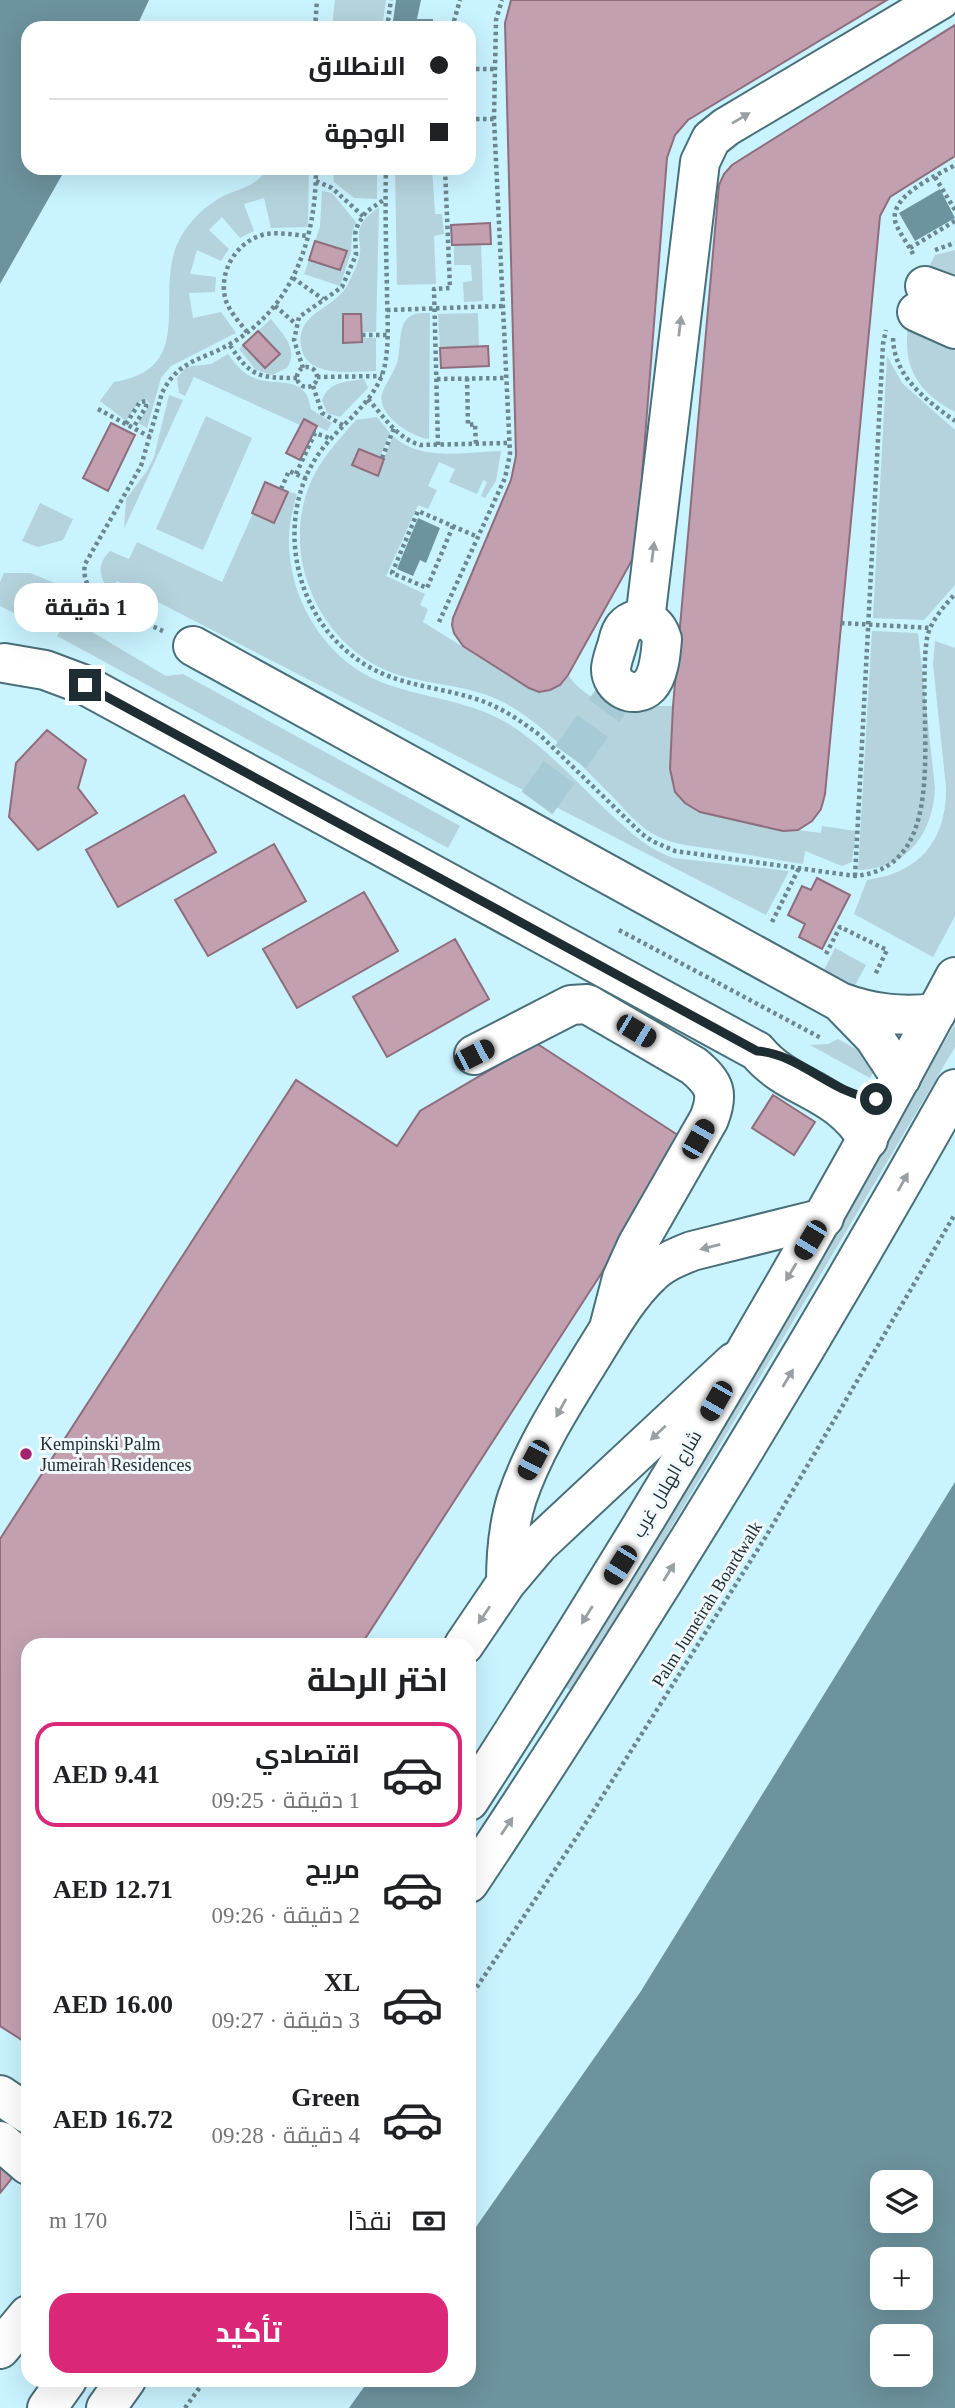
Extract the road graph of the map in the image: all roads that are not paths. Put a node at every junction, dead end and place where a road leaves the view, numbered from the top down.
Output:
1 (940, 0) edge
2 (921, 296) edge
3 (955, 329) edge
4 (193, 646) road end
5 (4, 663) dead end
6 (616, 695) tunnel mouth
7 (955, 977) edge
8 (840, 1002) junction
9 (936, 1013) junction
10 (757, 1051) junction
11 (474, 1055) dead end
12 (896, 1088) junction
13 (955, 1089) edge
14 (868, 1140) junction
15 (824, 1218) junction
16 (609, 1328) junction
17 (744, 1353) junction
18 (506, 1583) junction
19 (469, 1638) edge
20 (476, 1790) edge
21 (476, 1872) edge
22 (0, 2095) edge
23 (21, 2109) edge
24 (0, 2140) edge
25 (21, 2159) edge
26 (21, 2324) edge
27 (0, 2349) edge
28 (62, 2387) edge
29 (121, 2387) edge
30 (47, 2408) edge
31 (106, 2408) edge

6 -> 1 main road
2 - 3 main road
4 - 8 main road
5 - 10 main road
7 - 9 main road, شارع الهلال غرب
8 - 9 main road
8 - 12 main road
9 - 12 main road, شارع الهلال غرب
10 - 12 main road
10 - 14 main road
11 - 16 main road
12 - 14 main road, شارع الهلال غرب
21 -> 13 main road
14 - 15 main road, شارع الهلال غرب
15 -> 16 main road
15 -> 17 main road, شارع الهلال غرب
16 -> 18 main road
17 -> 18 main road
17 -> 20 main road, شارع الهلال غرب
18 -> 19 main road
22 - 23 main road
24 - 25 main road
26 - 27 main road
28 - 30 main road
29 - 31 main road

